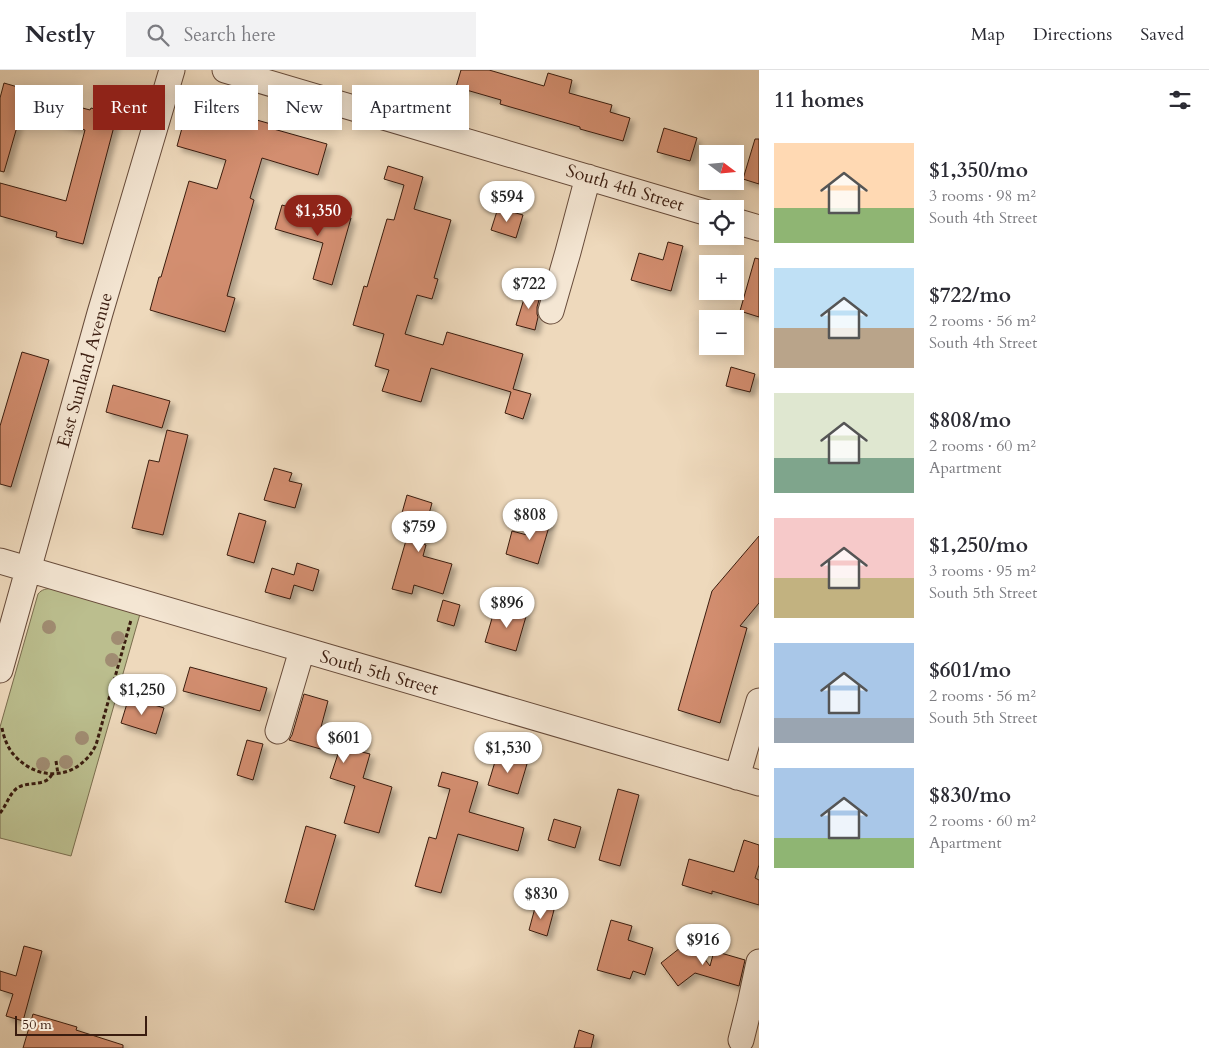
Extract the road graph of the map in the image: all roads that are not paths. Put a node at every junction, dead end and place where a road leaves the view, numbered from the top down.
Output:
1 (172, 70) edge
2 (225, 70) edge
3 (588, 177) junction
4 (699, 210) edge
5 (744, 224) edge
6 (759, 228) edge
7 (551, 311) dead end
8 (0, 562) edge
9 (29, 570) junction
10 (302, 650) junction
11 (0, 670) edge
12 (759, 700) edge
13 (278, 731) dead end
14 (748, 780) edge
15 (759, 962) edge
16 (741, 1040) dead end

1 - 9 street, East Sunland Avenue
2 - 3 street, South 4th Street
3 - 4 street, South 4th Street
3 - 7 street
5 - 6 street
8 - 9 street, South 5th Street
9 - 10 street, South 5th Street
9 - 11 street, East Sunland Avenue
10 - 13 street
10 - 14 street, South 5th Street
12 - 14 street
15 - 16 street

